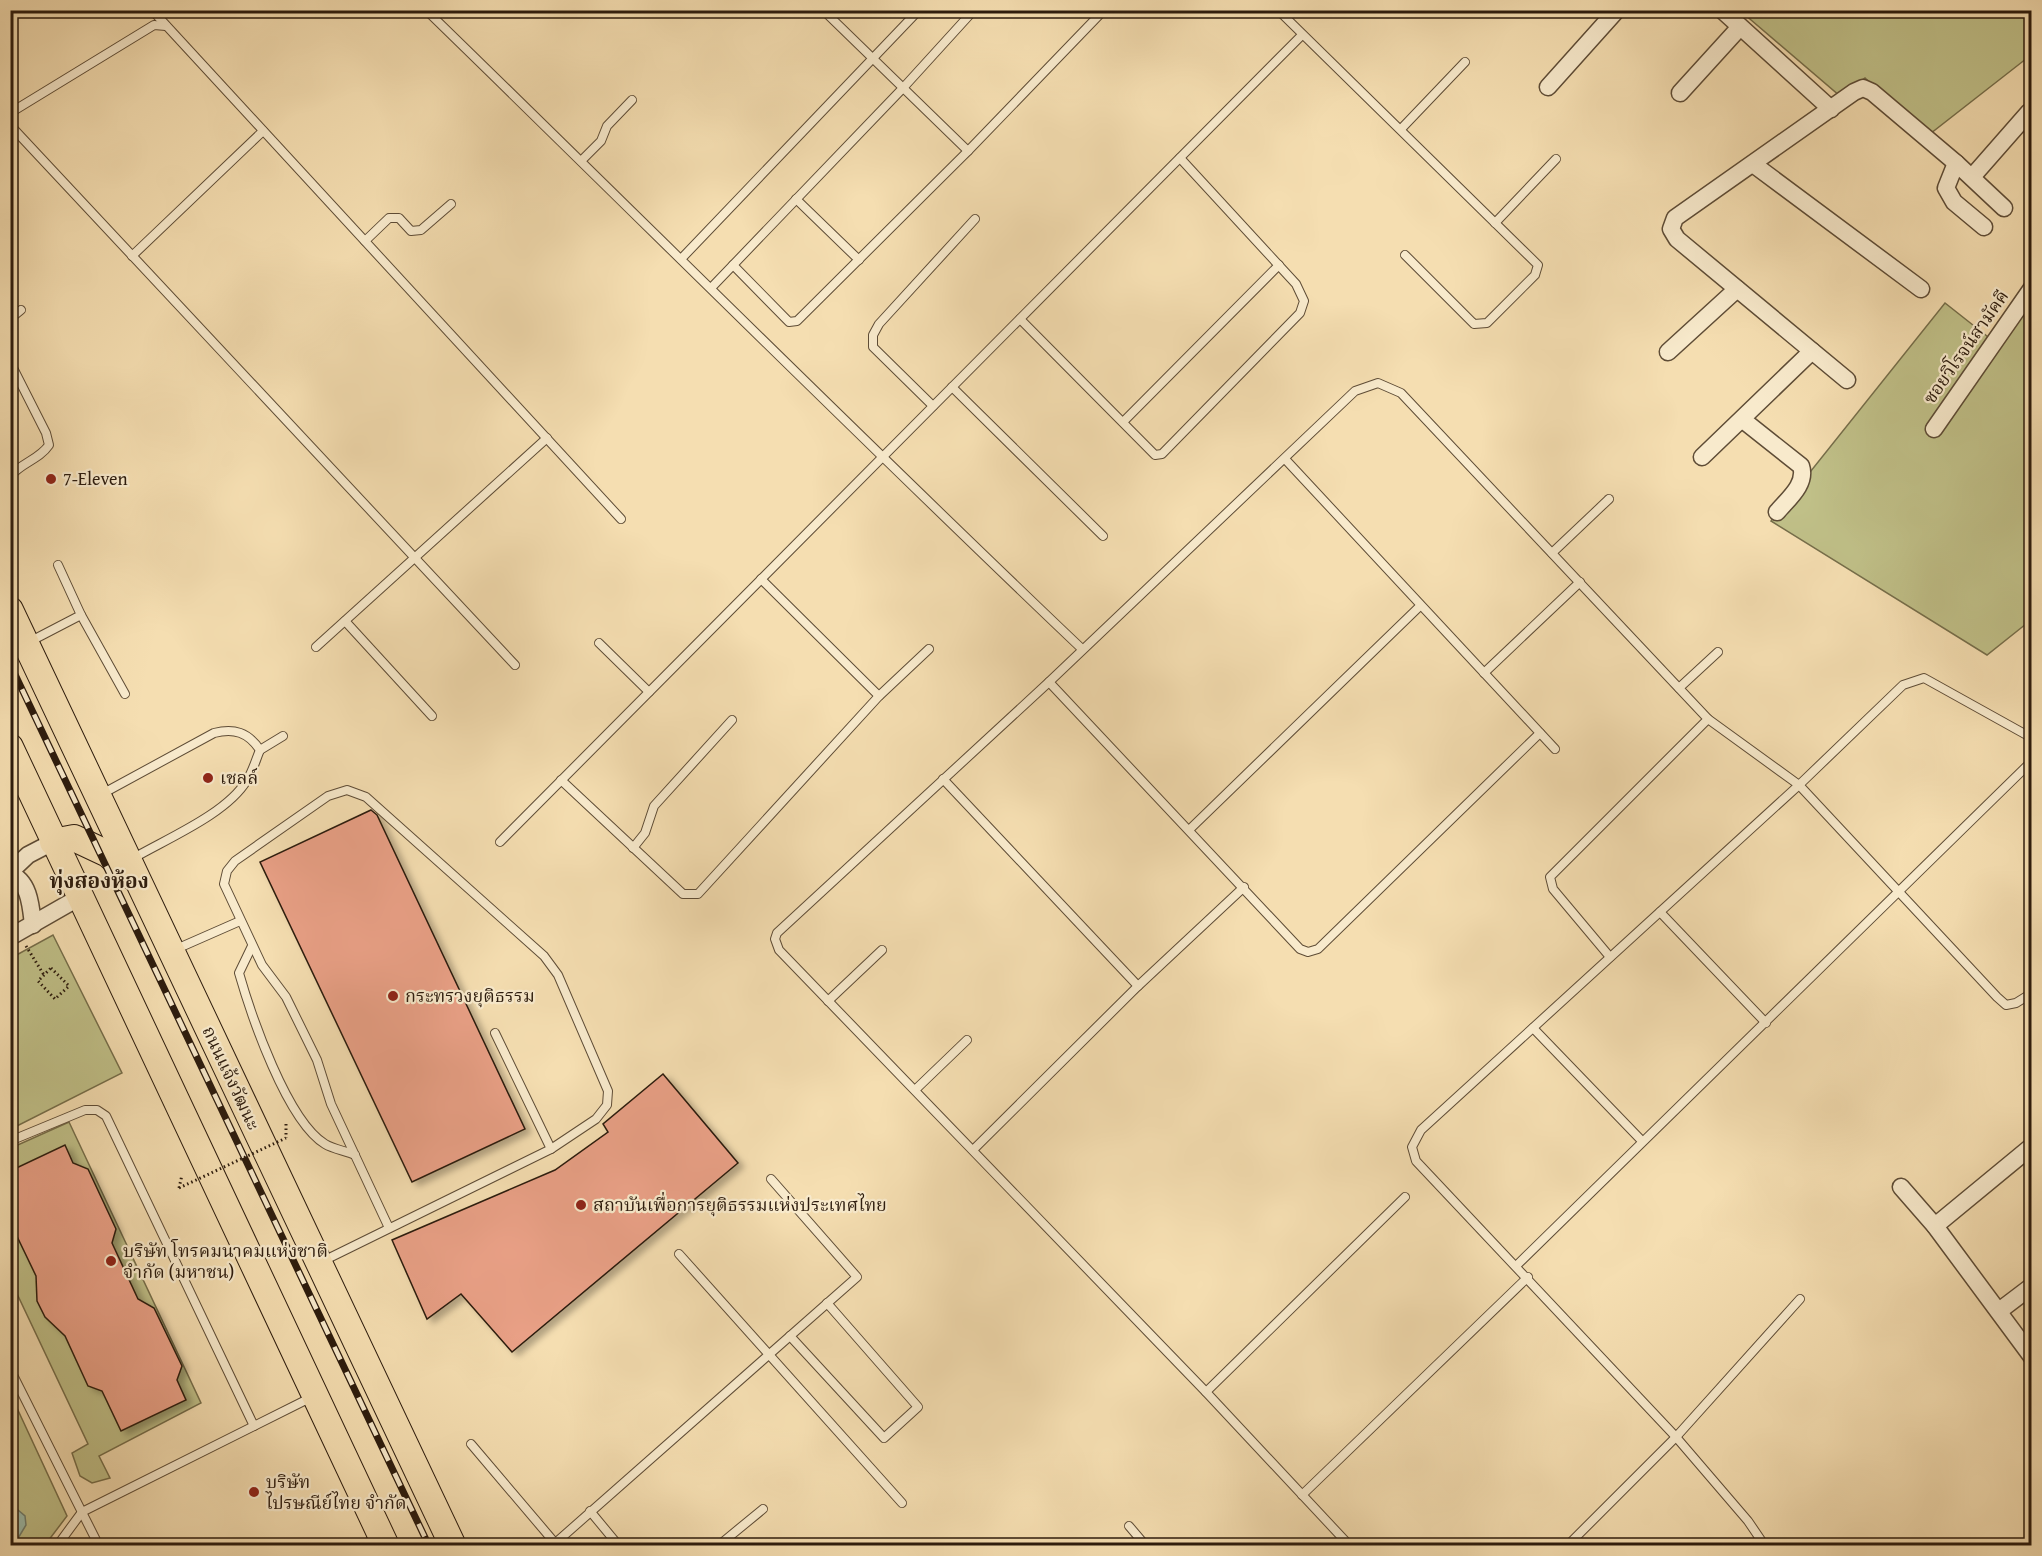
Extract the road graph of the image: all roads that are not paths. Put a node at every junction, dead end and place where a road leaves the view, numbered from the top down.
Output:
1 (152, 10) edge
2 (426, 10) edge
3 (823, 10) edge
4 (919, 10) edge
5 (974, 10) edge
6 (1104, 10) edge
7 (1278, 10) edge
8 (1617, 10) edge
9 (1722, 10) edge
10 (166, 26) junction
11 (1740, 27) junction
12 (1302, 35) junction
13 (873, 59) junction
14 (1465, 62) dead end
15 (1548, 87) dead end
16 (903, 88) junction
17 (1680, 93) dead end
18 (632, 100) dead end
19 (1831, 109) junction
20 (2029, 112) dead end
21 (10, 113) edge
22 (10, 125) edge
23 (1401, 129) junction
24 (263, 131) junction
25 (968, 151) junction
26 (1180, 158) junction
27 (1556, 159) dead end
28 (581, 161) junction
29 (1956, 163) junction
30 (1753, 164) junction
31 (1972, 177) junction
32 (796, 199) junction
33 (451, 204) dead end
34 (2004, 208) dead end
35 (975, 219) dead end
36 (1495, 223) junction
37 (1984, 227) dead end
38 (365, 241) junction
39 (1405, 255) dead end
40 (132, 256) junction
41 (681, 259) junction
42 (859, 260) junction
43 (733, 265) junction
44 (1279, 266) junction
45 (711, 288) junction
46 (1737, 289) junction
47 (1921, 289) dead end
48 (2030, 294) edge
49 (21, 310) dead end
50 (10, 319) edge
51 (1020, 319) junction
52 (1812, 351) junction
53 (1668, 352) dead end
54 (10, 362) edge
55 (1847, 380) dead end
56 (952, 387) junction
57 (933, 406) junction
58 (1743, 420) junction
59 (1123, 422) junction
60 (1934, 429) dead end
61 (547, 438) junction
62 (1702, 457) dead end
63 (881, 458) junction
64 (1286, 459) junction
65 (12, 470) edge
66 (1610, 499) dead end
67 (1777, 512) dead end
68 (621, 519) dead end
69 (1103, 536) dead end
70 (1552, 553) junction
71 (415, 556) junction
72 (58, 565) dead end
73 (761, 579) junction
74 (1580, 582) junction
75 (1420, 606) junction
76 (10, 610) edge
77 (81, 615) junction
78 (345, 621) junction
79 (599, 643) dead end
80 (26, 644) junction
81 (316, 647) dead end
82 (1081, 648) junction
83 (929, 649) dead end
84 (1718, 652) dead end
85 (514, 665) dead end
86 (1484, 673) junction
87 (1049, 682) junction
88 (1679, 688) junction
89 (649, 692) junction
90 (125, 694) dead end
91 (879, 696) junction
92 (432, 716) dead end
93 (1708, 719) junction
94 (732, 720) dead end
95 (1540, 733) junction
96 (283, 736) dead end
97 (2031, 738) edge
98 (10, 747) edge
99 (1555, 749) dead end
100 (260, 750) junction
101 (2031, 761) edge
102 (943, 779) junction
103 (561, 780) junction
104 (1799, 785) junction
105 (100, 795) junction
106 (1190, 829) junction
107 (53, 842) junction
108 (500, 842) dead end
109 (633, 848) junction
110 (129, 861) junction
111 (10, 873) edge
112 (141, 886) junction
113 (1244, 887) junction
114 (1899, 893) junction
115 (80, 897) junction
116 (1660, 912) junction
117 (240, 921) junction
118 (33, 925) junction
119 (10, 937) edge
120 (252, 946) junction
121 (882, 950) dead end
122 (172, 951) junction
123 (1610, 957) junction
124 (1138, 986) junction
125 (2031, 993) edge
126 (828, 1001) junction
127 (1766, 1023) junction
128 (1533, 1028) junction
129 (495, 1033) dead end
130 (967, 1040) dead end
131 (915, 1090) junction
132 (10, 1141) edge
133 (1642, 1141) junction
134 (2031, 1146) edge
135 (551, 1149) junction
136 (974, 1150) junction
137 (355, 1155) junction
138 (771, 1179) dead end
139 (1901, 1188) dead end
140 (1405, 1197) dead end
141 (1935, 1226) junction
142 (389, 1228) junction
143 (680, 1254) dead end
144 (318, 1263) junction
145 (1517, 1266) junction
146 (1528, 1276) junction
147 (2031, 1286) edge
148 (1800, 1299) dead end
149 (827, 1303) junction
150 (1999, 1311) junction
151 (790, 1336) junction
152 (769, 1354) junction
153 (2031, 1357) edge
154 (10, 1369) edge
155 (1206, 1392) junction
156 (315, 1395) junction
157 (254, 1426) junction
158 (1676, 1437) junction
159 (471, 1444) dead end
160 (1302, 1495) junction
161 (902, 1503) dead end
162 (763, 1509) dead end
163 (590, 1511) junction
164 (82, 1512) junction
165 (1129, 1527) dead end
166 (376, 1542) edge
167 (553, 1544) edge
168 (57, 1545) edge
169 (99, 1545) edge
170 (453, 1545) edge
171 (619, 1545) edge
172 (718, 1545) edge
173 (1146, 1545) edge
174 (1350, 1545) edge
175 (1567, 1545) edge
176 (1765, 1545) edge

1 - 10 lane
2 - 28 lane
3 - 13 lane
4 - 13 lane
5 - 16 lane
6 - 25 lane
7 - 12 lane
8 - 15 street
9 - 11 street
10 - 21 lane
10 - 24 lane
11 - 17 street
11 - 19 street
12 - 23 lane
12 - 26 lane
13 - 16 lane
13 - 41 lane
14 - 23 lane
16 - 25 lane
16 - 32 lane
18 - 28 lane
19 - 29 street
19 - 30 street
20 - 31 street
22 - 40 lane
23 - 36 lane
24 - 38 lane
24 - 40 lane
25 - 42 lane
26 - 44 lane
26 - 51 lane
27 - 36 lane
28 - 41 lane
29 - 31 street
29 - 37 street
30 - 46 street
30 - 47 street
31 - 34 street
32 - 42 lane
32 - 43 lane
33 - 38 lane
35 - 57 lane
36 - 39 lane
38 - 61 lane
40 - 71 lane
41 - 45 lane
42 - 43 lane
43 - 45 lane
44 - 59 lane
44 - 59 lane
45 - 63 lane
46 - 52 street
46 - 53 street
48 - 60 street, ซอยวิโรจน์สามัคคี
49 - 50 lane
51 - 56 lane
51 - 59 lane
52 - 55 street
52 - 58 street
54 - 65 lane
56 - 57 lane
56 - 69 lane
57 - 63 lane
58 - 62 street
58 - 67 street
61 - 68 lane
61 - 71 lane
63 - 73 lane
63 - 82 lane
64 - 70 lane
64 - 75 lane
64 - 82 lane
66 - 70 lane
70 - 74 lane
71 - 78 lane
71 - 85 lane
72 - 77 lane
73 - 89 lane
73 - 91 lane
74 - 86 lane
74 - 88 lane
75 - 86 lane
75 - 106 lane
76 - 80 main road, ถนนแจ้งวัฒนะ
77 - 80 lane
77 - 90 lane
78 - 81 lane
78 - 92 lane
79 - 89 lane
80 - 105 main road, ถนนแจ้งวัฒนะ
82 - 87 lane
83 - 91 lane
84 - 88 lane
86 - 95 lane
87 - 102 lane
87 - 106 lane
88 - 93 lane
89 - 103 lane
91 - 109 lane
93 - 104 lane
93 - 123 lane
94 - 109 lane
95 - 99 lane
95 - 113 lane
96 - 100 lane
97 - 104 lane
98 - 107 main road
100 - 105 lane
100 - 110 lane
101 - 114 lane
102 - 124 lane
102 - 126 lane
103 - 108 lane
103 - 109 lane
104 - 114 lane
104 - 116 lane
105 - 110 main road, ถนนแจ้งวัฒนะ
106 - 113 lane
107 - 111 street
107 - 112 main road
107 - 115 main road
110 - 112 main road, ถนนแจ้งวัฒนะ
111 - 118 street
112 - 122 main road, ถนนแจ้งวัฒนะ
113 - 124 lane
114 - 125 lane
114 - 127 lane
115 - 118 street
115 - 156 main road
116 - 123 lane
116 - 127 lane
117 - 120 lane
117 - 122 lane
117 - 135 lane
118 - 119 street
120 - 137 lane
120 - 137 lane
121 - 126 lane
122 - 144 main road, ถนนแจ้งวัฒนะ
123 - 128 lane
124 - 136 lane
126 - 131 lane
127 - 133 lane
128 - 133 lane
128 - 145 lane
129 - 135 lane
130 - 131 lane
131 - 136 lane
132 - 157 lane
133 - 145 lane
134 - 141 street
135 - 142 lane
136 - 155 lane
137 - 142 lane
138 - 149 lane
139 - 141 street
140 - 155 lane
141 - 150 street
142 - 144 lane
143 - 152 lane
144 - 170 main road, ถนนแจ้งวัฒนะ
145 - 146 lane
146 - 158 lane
146 - 160 lane
147 - 150 street
148 - 158 lane
149 - 151 lane
149 - 151 lane
150 - 153 street
151 - 152 lane
152 - 161 lane
152 - 163 lane
154 - 164 lane
155 - 160 lane
156 - 157 lane
156 - 166 main road
157 - 164 lane
158 - 175 lane
158 - 176 lane
159 - 167 lane
160 - 174 lane
162 - 172 lane
163 - 167 lane
163 - 171 lane
164 - 168 lane
164 - 169 lane
165 - 173 lane

